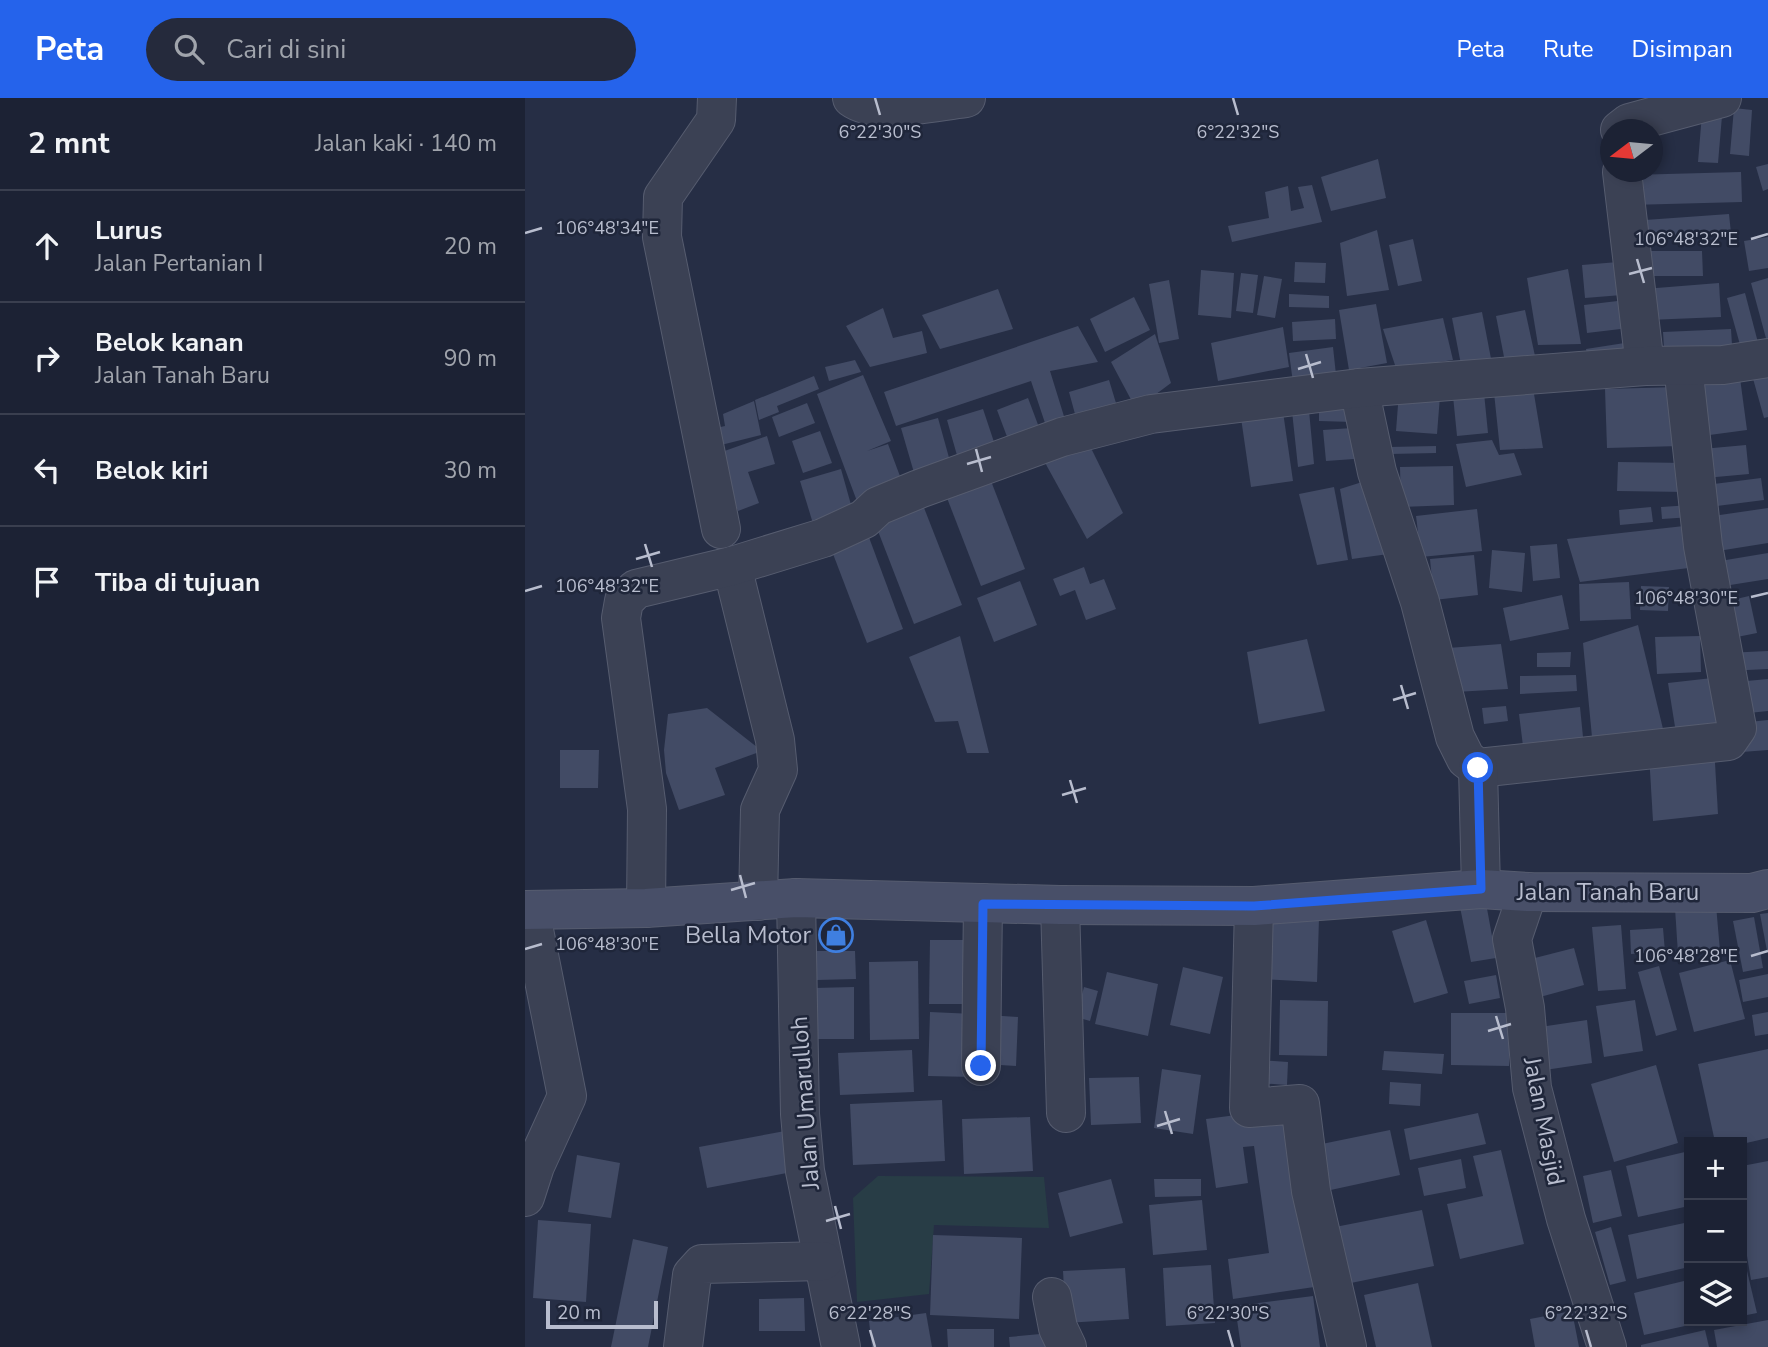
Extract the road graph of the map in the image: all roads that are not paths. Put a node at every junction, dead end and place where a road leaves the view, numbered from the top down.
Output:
1 (717, 98) edge
2 (852, 98) edge
3 (966, 98) edge
4 (1722, 98) edge
5 (1644, 119) edge
6 (1623, 182) edge
7 (1768, 358) edge
8 (1645, 366) junction
9 (1683, 366) junction
10 (1359, 388) junction
11 (721, 529) dead end
12 (732, 566) junction
13 (1478, 785) junction
14 (1481, 876) junction
15 (758, 889) junction
16 (1768, 889) edge
17 (646, 892) junction
18 (1528, 892) junction
19 (796, 898) junction
20 (983, 904) junction
21 (1060, 905) junction
22 (1254, 906) junction
23 (527, 910) edge
24 (981, 1066) dead end
25 (1066, 1113) dead end
26 (525, 1197) edge
27 (823, 1261) junction
28 (1052, 1297) dead end
29 (683, 1347) edge
30 (841, 1347) edge
31 (1067, 1347) edge
32 (1347, 1347) edge
33 (1607, 1347) edge

1 - 11 street
2 - 3 street
4 - 5 street
6 - 8 street
7 - 9 street
8 - 9 street
8 - 10 street
9 - 13 street
10 - 12 street
10 - 13 street
12 - 15 street
12 - 17 street
13 - 14 street
14 - 18 main road, Jalan Tanah Baru
14 - 22 main road, Jalan Tanah Baru
15 - 17 main road, Jalan Tanah Baru
15 - 19 main road, Jalan Tanah Baru
16 - 18 main road, Jalan Tanah Baru
17 - 23 main road, Jalan Tanah Baru
18 - 33 street, Jalan Masjid
19 - 20 main road, Jalan Tanah Baru
19 - 27 street, Jalan Umarulloh
20 - 21 main road, Jalan Tanah Baru
20 - 24 street
21 - 22 main road, Jalan Tanah Baru
21 - 25 street
22 - 32 street
23 - 26 street
27 - 29 street
27 - 30 street, Jalan Umarulloh
28 - 31 street

